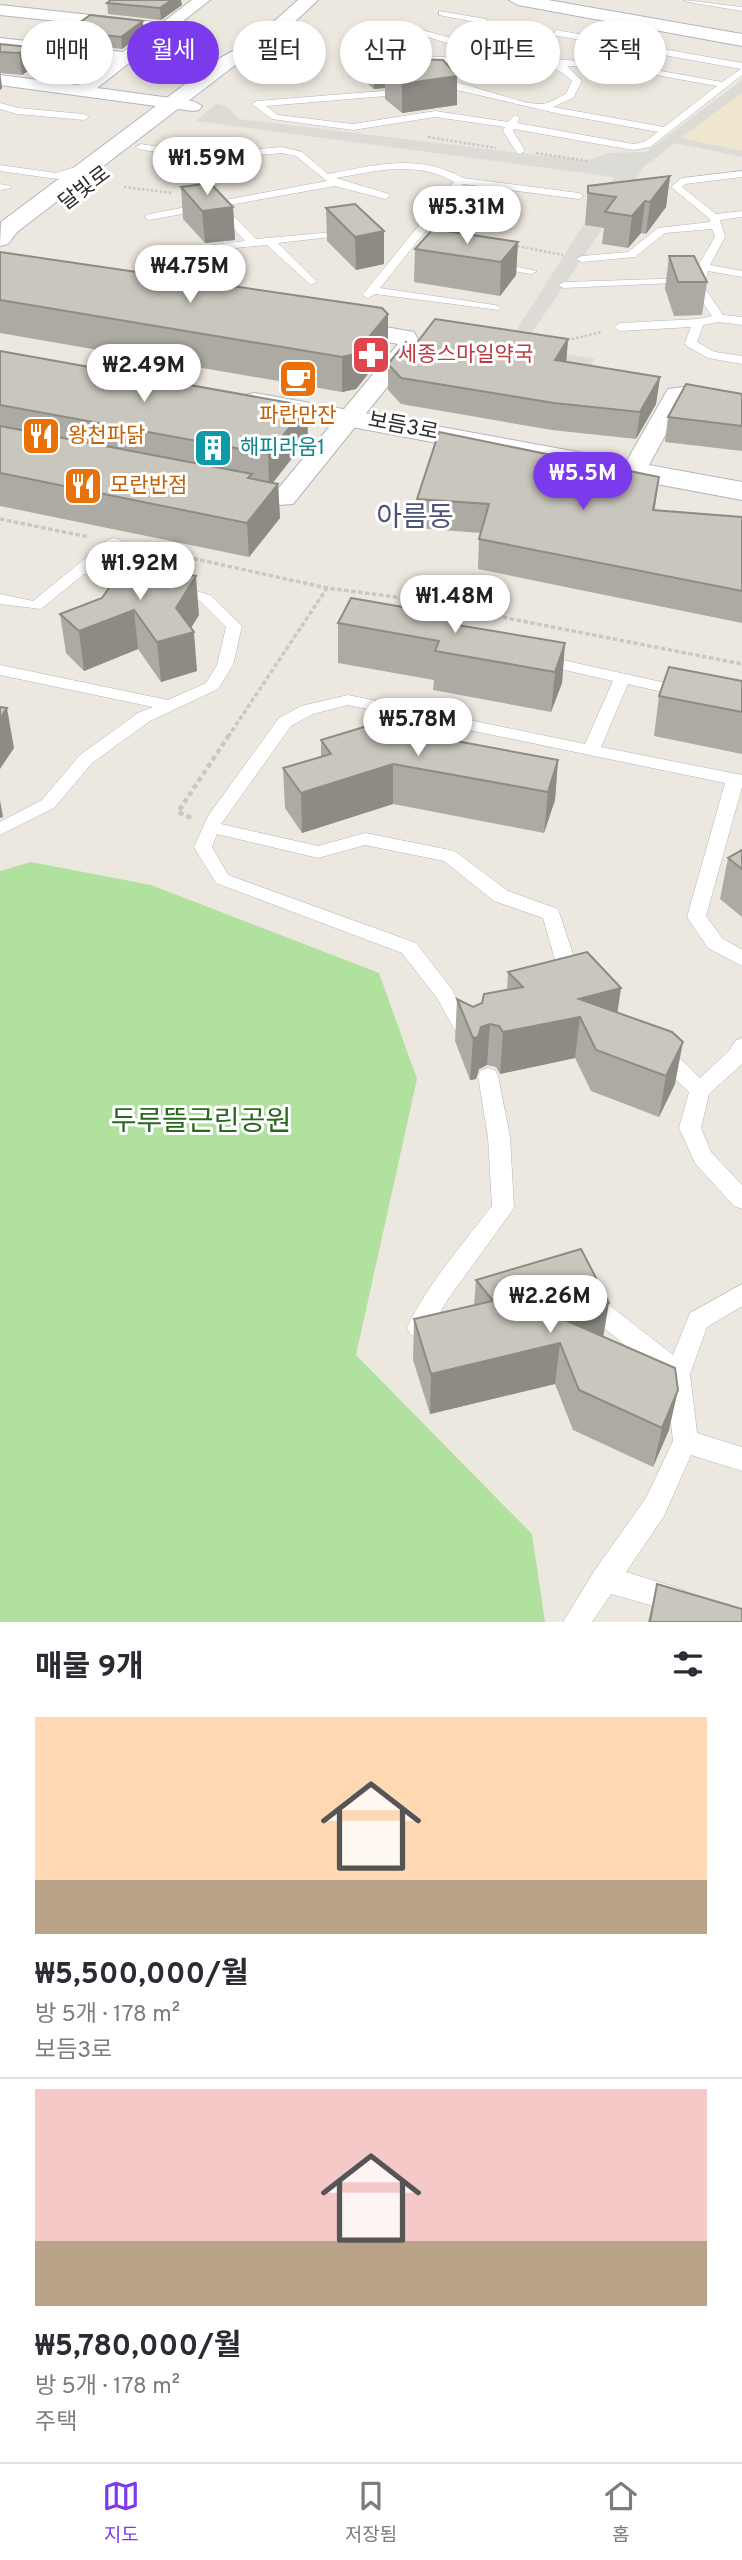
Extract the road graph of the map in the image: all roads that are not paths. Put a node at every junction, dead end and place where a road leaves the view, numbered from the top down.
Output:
1 (202, 0) edge
2 (309, 0) edge
3 (518, 0) edge
4 (568, 0) edge
5 (688, 0) edge
6 (739, 6) edge
7 (0, 10) edge
8 (442, 13) dead end
9 (175, 21) edge
10 (483, 21) edge
11 (127, 24) edge
12 (742, 31) edge
13 (742, 40) edge
14 (0, 43) edge
15 (666, 54) edge
16 (127, 57) joint
17 (574, 57) edge
18 (560, 63) edge
19 (565, 63) junction
20 (560, 66) edge
21 (742, 69) edge
22 (0, 80) edge
23 (432, 82) edge
24 (724, 85) junction
25 (82, 91) junction
26 (407, 92) edge
27 (183, 105) junction
28 (0, 106) edge
29 (546, 107) junction
30 (85, 117) dead end
31 (511, 126) junction
32 (666, 130) junction
33 (141, 147) junction
34 (520, 151) dead end
35 (97, 162) junction
36 (0, 168) edge
37 (35, 174) junction
38 (742, 174) edge
39 (331, 180) junction
40 (460, 181) junction
41 (579, 196) dead end
42 (385, 197) dead end
43 (46, 200) junction
44 (216, 205) junction
45 (742, 214) edge
46 (149, 217) dead end
47 (715, 221) junction
48 (330, 233) dead end
49 (0, 241) edge
50 (270, 241) junction
51 (253, 243) junction
52 (197, 250) dead end
53 (404, 251) junction
54 (416, 253) dead end
55 (582, 259) dead end
56 (480, 263) edge
57 (704, 267) junction
58 (531, 271) dead end
59 (742, 274) edge
60 (700, 280) junction
61 (312, 282) dead end
62 (564, 285) dead end
63 (495, 308) dead end
64 (719, 318) junction
65 (742, 321) edge
66 (698, 323) junction
67 (327, 324) edge
68 (620, 327) road end
69 (742, 360) edge
70 (230, 397) edge
71 (742, 401) edge
72 (352, 418) junction
73 (634, 471) junction
74 (211, 488) edge
75 (742, 491) edge
76 (114, 542) road end
77 (80, 569) junction
78 (4, 604) edge
79 (527, 657) edge
80 (0, 670) edge
81 (622, 678) junction
82 (702, 696) edge
83 (170, 705) junction
84 (592, 750) junction
85 (739, 780) edge
86 (211, 827) junction
87 (0, 828) edge
88 (742, 959) edge
89 (591, 987) edge
90 (470, 1038) edge
91 (643, 1040) edge
92 (742, 1046) edge
93 (488, 1076) dead end
94 (700, 1090) junction
95 (742, 1200) edge
96 (742, 1294) edge
97 (600, 1311) edge
98 (419, 1328) edge
99 (678, 1374) junction
100 (685, 1441) junction
101 (742, 1459) edge
102 (604, 1579) junction
103 (704, 1607) edge
104 (576, 1622) edge

1 - 9 street
2 - 27 street, 달빛로
3 - 13 street
4 - 12 street
5 - 6 lane
7 - 11 street
8 - 10 lane
14 - 16 street
15 - 21 lane
16 - 25 street
17 - 19 lane
18 - 19 lane
19 - 24 lane
20 - 29 lane
21 - 24 lane
22 - 25 street
23 - 29 lane
24 - 32 lane
25 - 27 street
26 - 31 lane
27 - 33 street, 달빛로
27 - 35 street, 달빛로
28 - 30 lane
29 - 31 lane
29 - 32 lane
31 - 32 lane
31 - 34 lane
33 - 39 lane
33 - 49 street, 달빛로
35 - 37 lane
35 - 43 street, 달빛로
36 - 37 lane
37 - 43 lane
38 - 47 lane
39 - 40 lane
39 - 42 lane
39 - 44 lane
40 - 41 lane
40 - 53 lane
43 - 49 street, 달빛로
44 - 46 lane
44 - 51 lane
45 - 47 lane
47 - 55 lane
47 - 57 lane
48 - 50 lane
50 - 51 lane
50 - 61 lane
51 - 52 lane
53 - 54 lane
53 - 63 lane
56 - 58 lane
57 - 59 lane
57 - 60 lane
60 - 62 lane
60 - 64 lane
64 - 65 lane
64 - 66 lane
66 - 68 lane
66 - 69 lane
67 - 72 street
70 - 72 street, 보듬3로
71 - 73 street
72 - 73 street, 보듬3로
72 - 74 street, 보듬3로
73 - 75 street, 보듬3로
76 - 77 lane
77 - 78 lane
77 - 83 lane
79 - 81 lane
80 - 83 lane
81 - 82 lane
81 - 84 lane
83 - 87 lane
84 - 85 lane
84 - 86 lane
85 - 88 lane
86 - 89 lane
86 - 90 lane
91 - 94 lane
92 - 94 lane
93 - 98 lane
94 - 95 lane
96 - 99 lane
97 - 99 lane
99 - 100 lane
100 - 101 lane
100 - 102 lane
102 - 103 lane
102 - 104 lane

